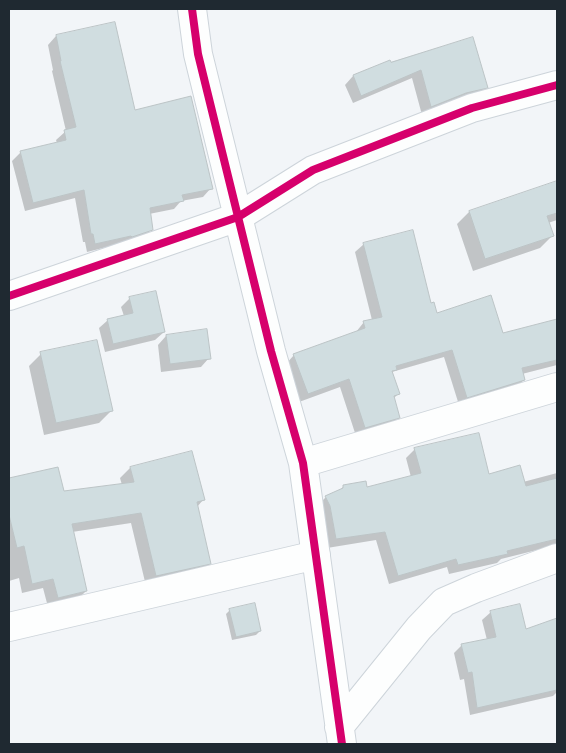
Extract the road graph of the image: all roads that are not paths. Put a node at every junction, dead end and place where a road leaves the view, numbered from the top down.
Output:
1 (192, 9) edge
2 (557, 85) edge
3 (238, 217) junction
4 (9, 296) edge
5 (557, 387) edge
6 (303, 463) junction
7 (316, 555) junction
8 (557, 558) edge
9 (9, 628) edge
10 (341, 735) edge

1 - 3 street
2 - 3 street
3 - 4 street
3 - 6 street
5 - 6 street
6 - 7 street
7 - 9 street
7 - 10 street
8 - 10 street

